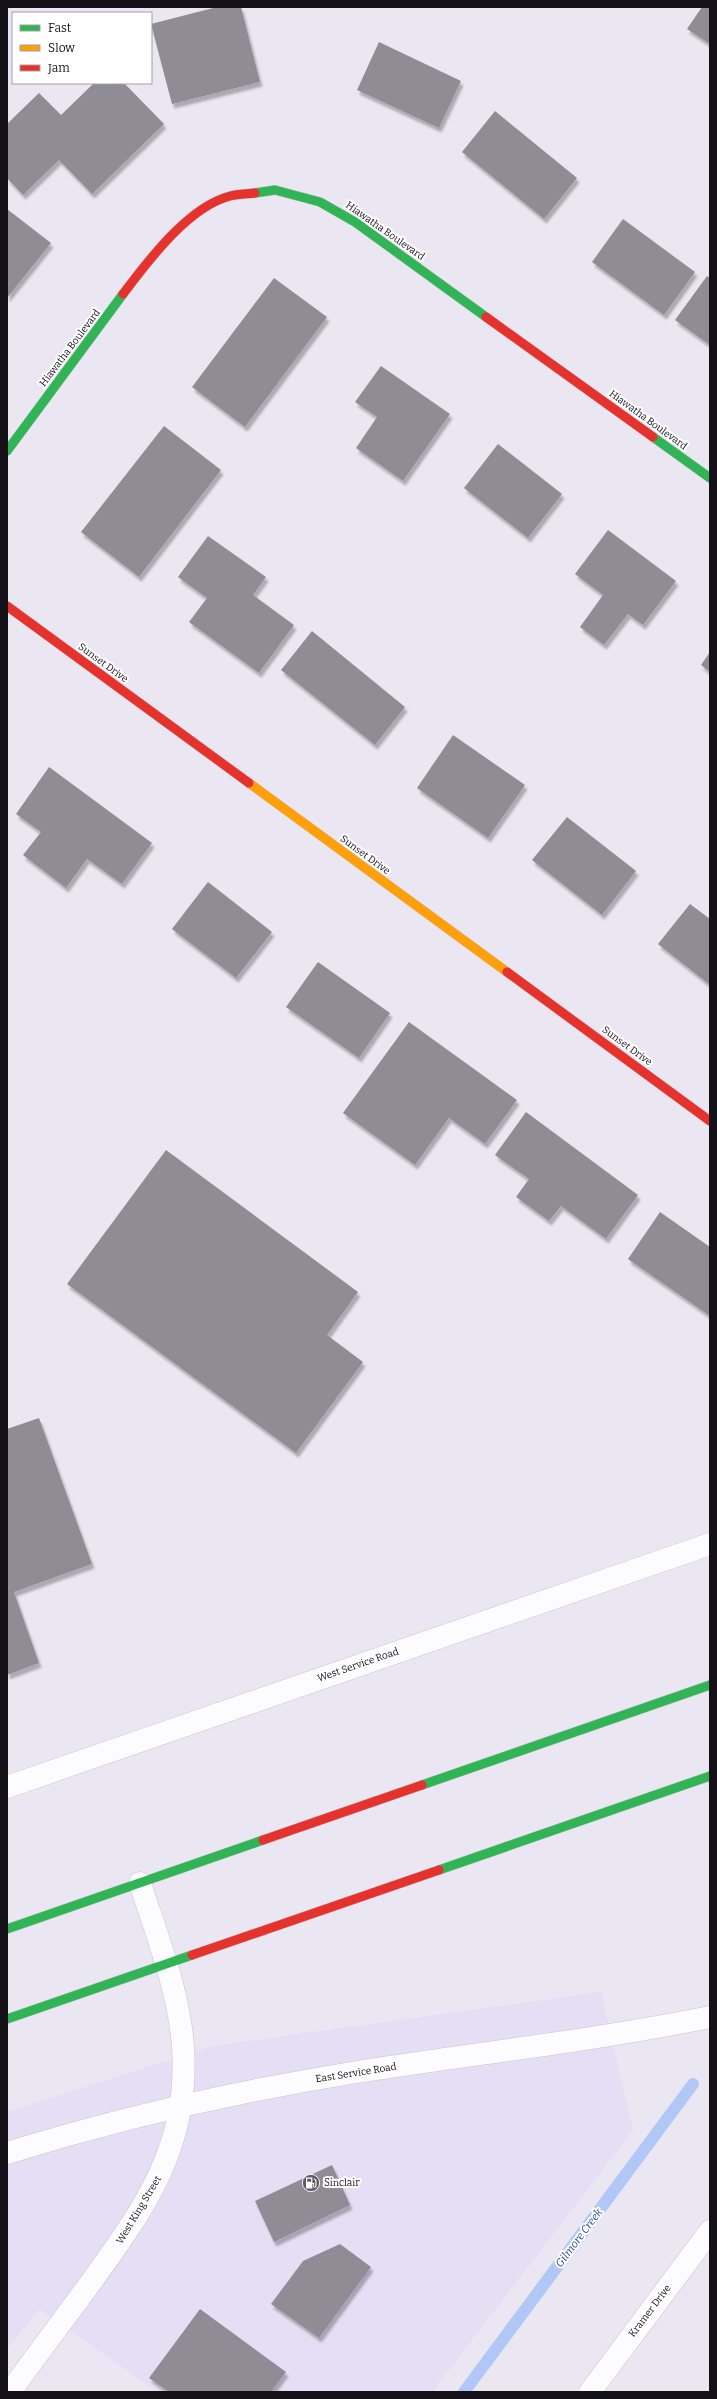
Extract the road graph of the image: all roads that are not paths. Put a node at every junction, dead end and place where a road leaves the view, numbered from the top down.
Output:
1 (7, 451) edge
2 (710, 478) edge
3 (7, 606) edge
4 (710, 1120) edge
5 (710, 1544) edge
6 (710, 1685) edge
7 (710, 1776) edge
8 (7, 1787) edge
9 (140, 1883) junction
10 (7, 1929) edge
11 (166, 1964) junction
12 (710, 2017) edge
13 (7, 2019) edge
14 (181, 2105) junction
15 (7, 2153) edge
16 (710, 2231) edge
17 (10, 2392) edge
18 (590, 2392) edge

1 - 2 main road, Hiawatha Boulevard
3 - 4 main road, Sunset Drive
5 - 8 street, West Service Road
6 - 9 main road
7 - 11 main road
9 - 10 main road
9 - 11 street, West King Street
11 - 13 main road
11 - 14 street, West King Street
12 - 14 street, East Service Road
14 - 15 street, East Service Road
14 - 17 street, West King Street
16 - 18 street, Kramer Drive

